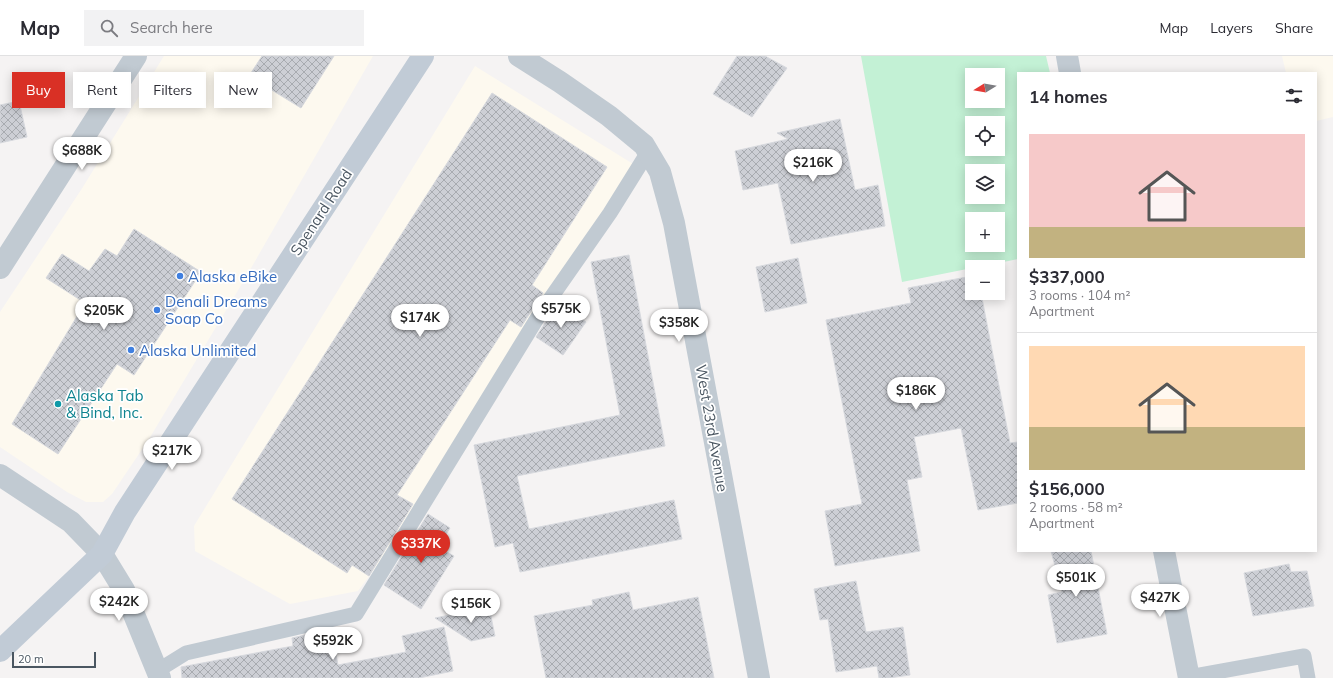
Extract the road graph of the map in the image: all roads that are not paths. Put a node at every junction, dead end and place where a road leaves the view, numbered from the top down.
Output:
1 (136, 56) edge
2 (423, 56) edge
3 (519, 56) edge
4 (1067, 56) edge
5 (1070, 72) edge
6 (648, 152) junction
7 (0, 268) edge
8 (0, 475) edge
9 (1164, 552) edge
10 (102, 554) junction
11 (0, 651) edge
12 (158, 674) edge
13 (759, 678) edge
14 (1189, 678) edge
15 (1308, 678) edge

1 - 7 street
2 - 10 main road, Spenard Road
3 - 6 street, West 23rd Avenue
4 - 5 street
6 - 12 lane
6 - 13 street, West 23rd Avenue
8 - 10 street
9 - 14 street
10 - 11 main road, Spenard Road
10 - 12 street
14 - 15 lane

